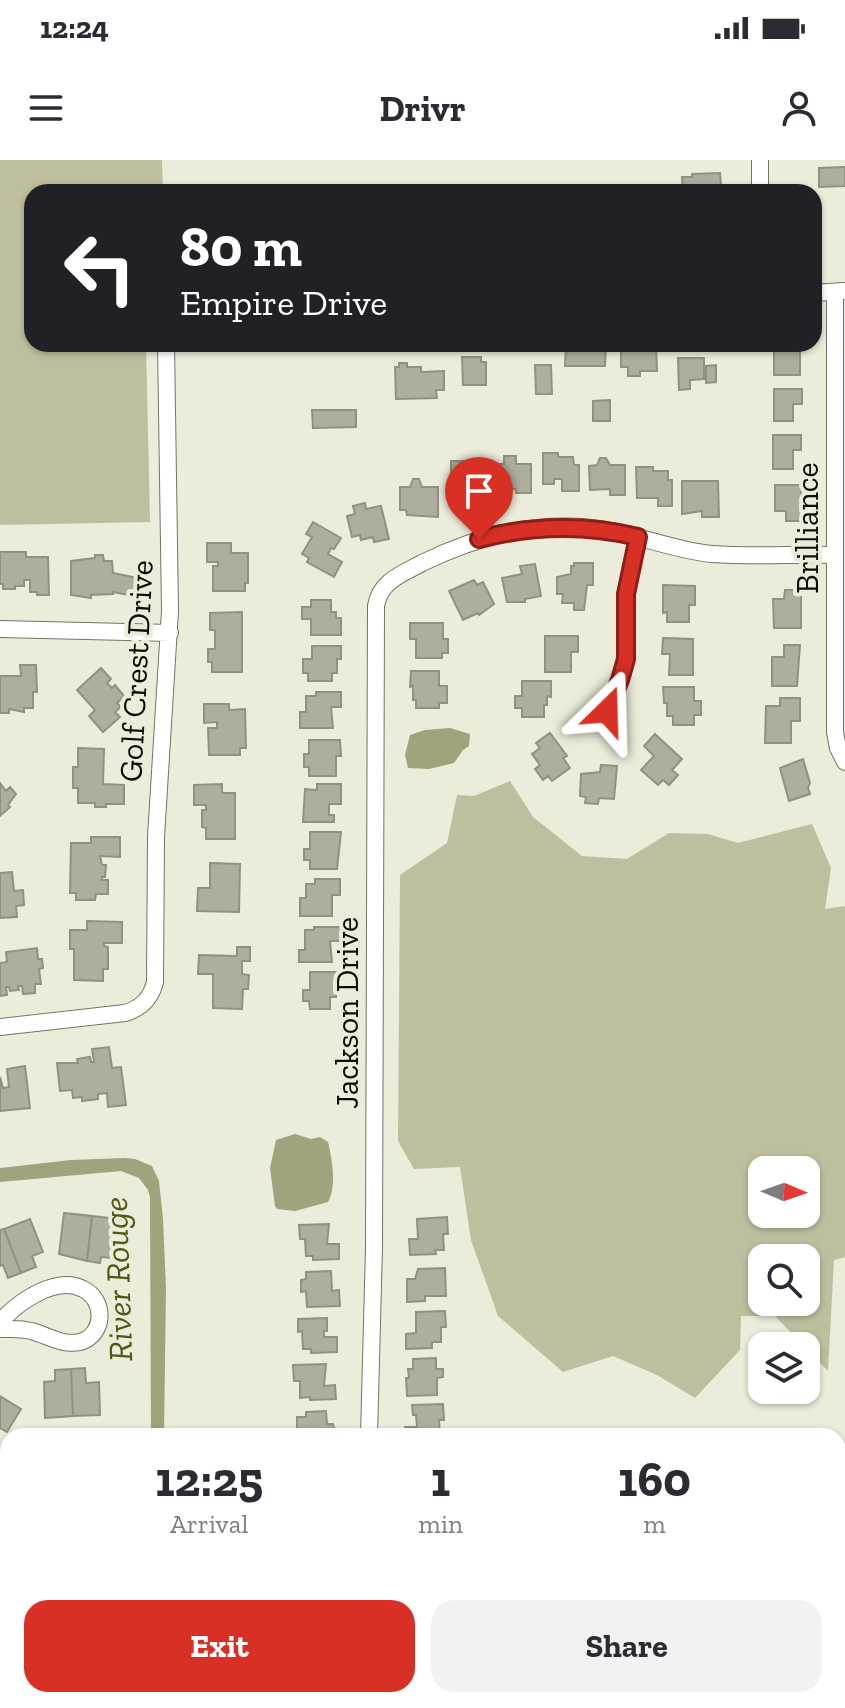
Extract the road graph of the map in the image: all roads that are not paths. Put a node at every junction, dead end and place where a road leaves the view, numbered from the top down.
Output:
1 (760, 160) edge
2 (760, 184) edge
3 (840, 292) edge
4 (166, 352) edge
5 (638, 537) junction
6 (835, 555) junction
7 (0, 629) edge
8 (170, 633) junction
9 (607, 711) dead end
10 (845, 762) edge
11 (0, 1027) edge
12 (0, 1322) edge
13 (0, 1329) edge
14 (369, 1428) edge

1 - 2 street
3 - 6 street, Brilliance
4 - 8 street, Golf Crest Drive
5 - 6 street
5 - 9 street
5 - 14 street, Jackson Drive
6 - 10 street, Brilliance
7 - 8 street
8 - 11 street, Golf Crest Drive
12 - 13 street

